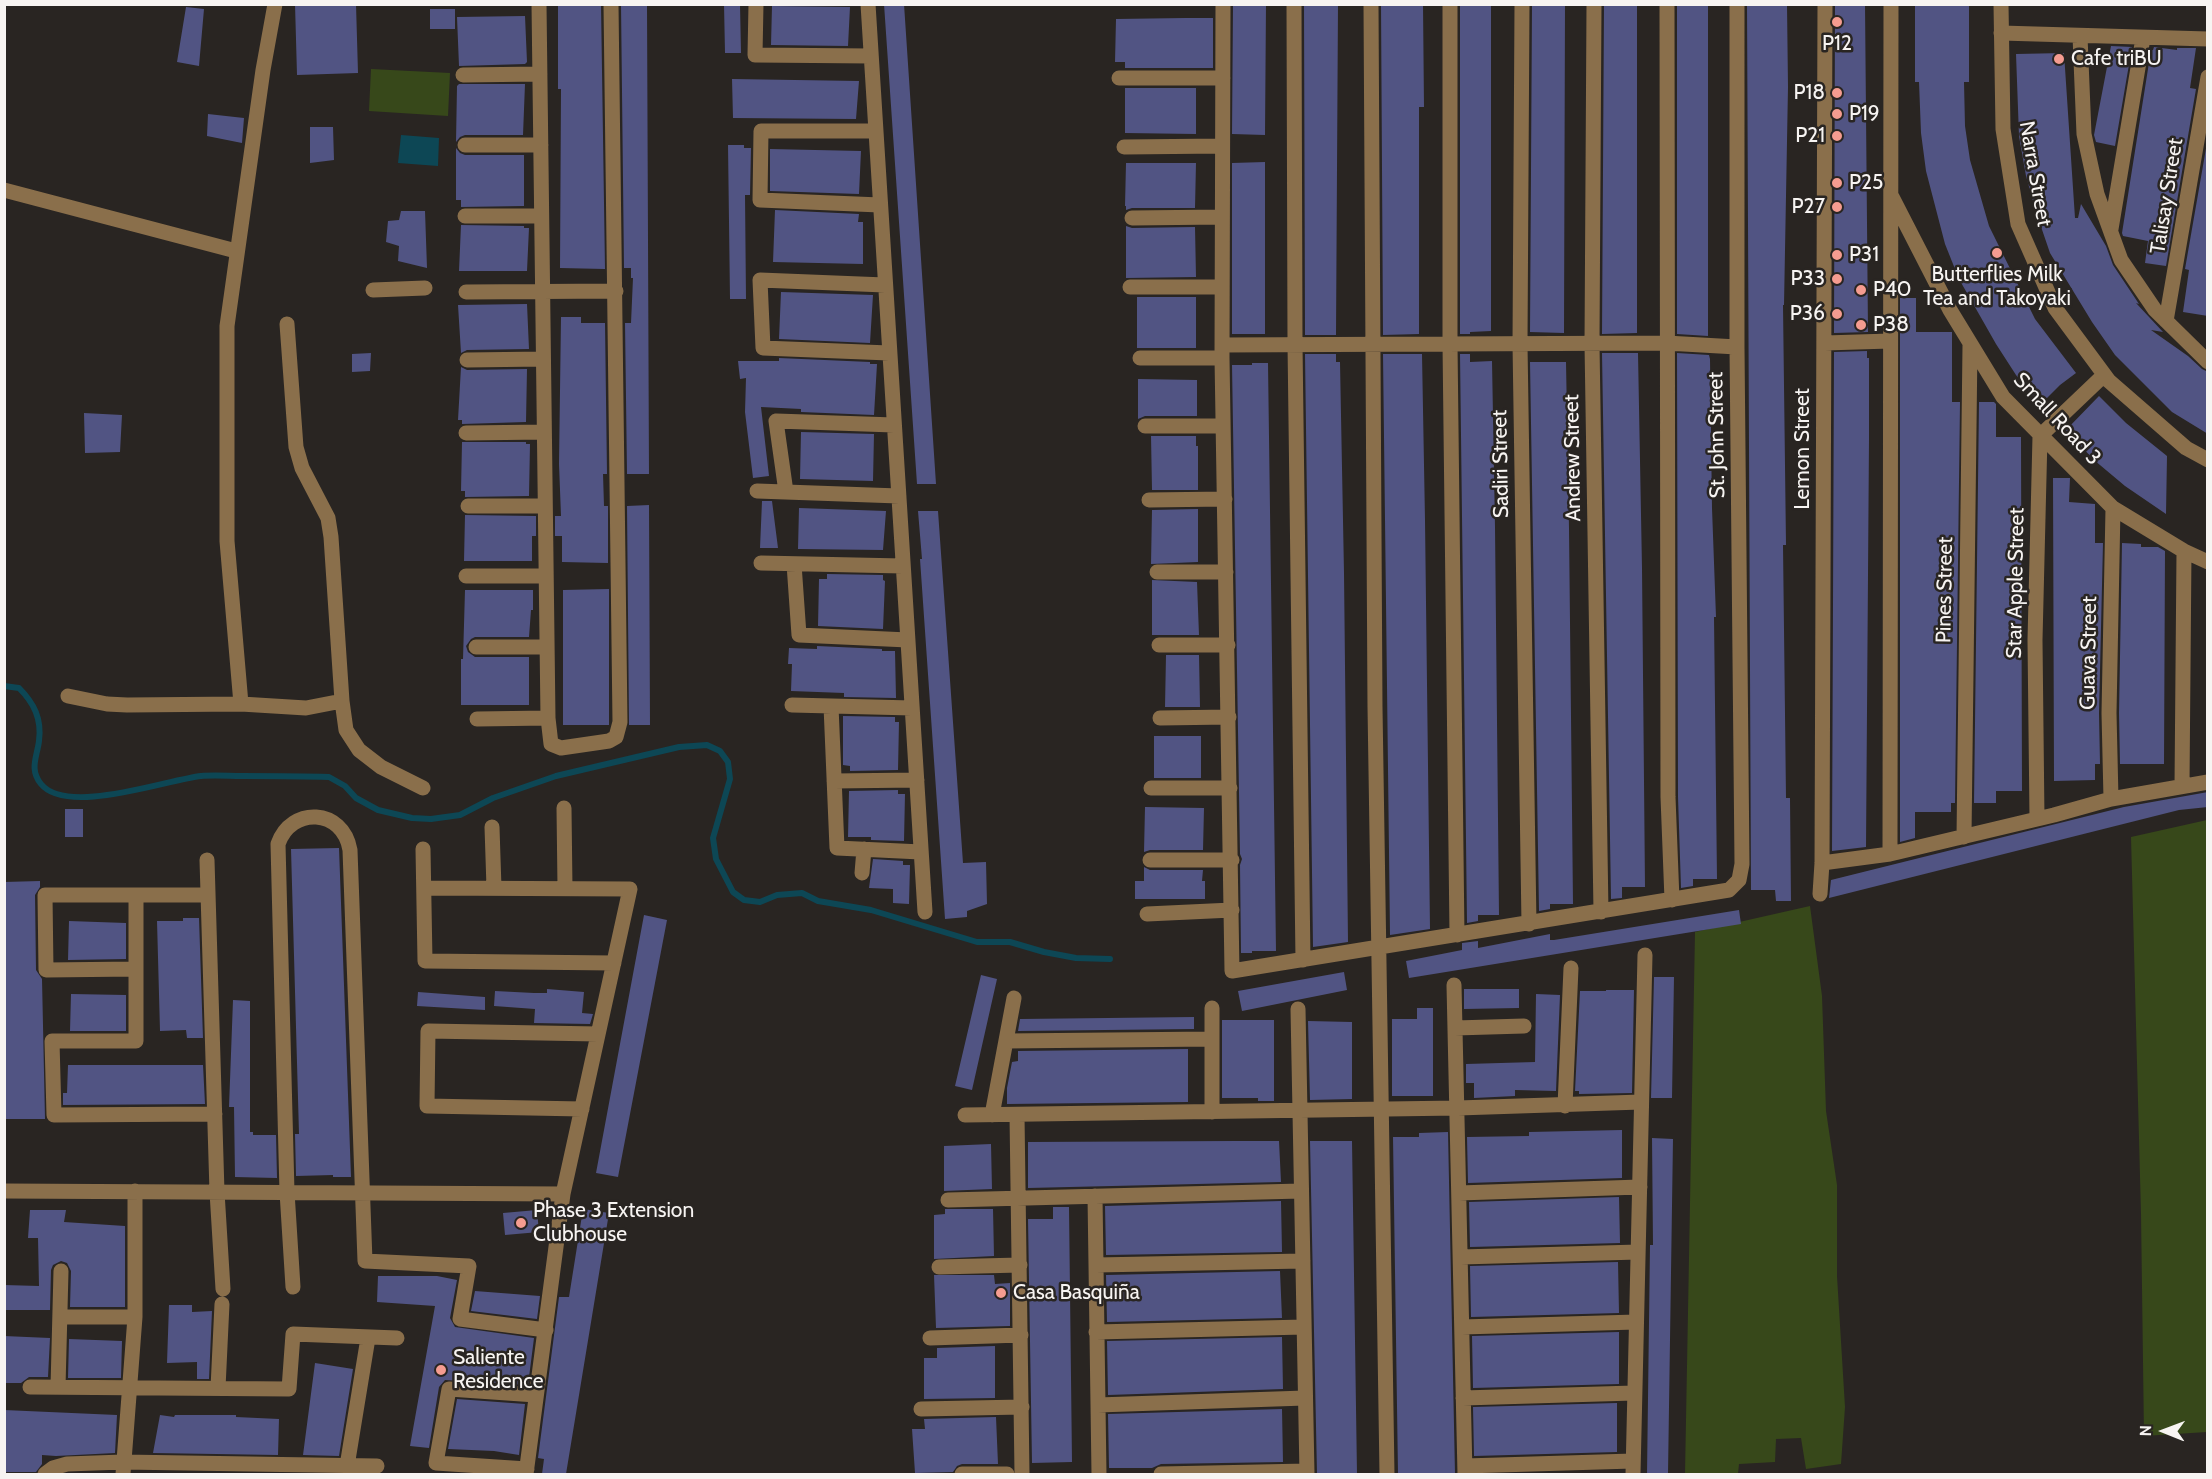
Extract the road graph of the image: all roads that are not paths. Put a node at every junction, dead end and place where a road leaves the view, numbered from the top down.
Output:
1 (275, 4) edge
2 (539, 4) edge
3 (611, 4) edge
4 (756, 4) edge
5 (868, 4) edge
6 (1223, 4) edge
7 (1294, 4) edge
8 (1371, 4) edge
9 (1450, 4) edge
10 (1522, 4) edge
11 (1594, 4) edge
12 (1667, 4) edge
13 (1737, 4) edge
14 (1825, 4) edge
15 (1891, 4) edge
16 (2001, 4) edge
17 (2001, 33) junction
18 (2080, 36) junction
19 (2143, 38) junction
20 (2208, 39) edge
21 (871, 56) junction
22 (540, 74) junction
23 (464, 75) dead end
24 (2208, 77) edge
25 (1119, 78) dead end
26 (1223, 78) junction
27 (875, 131) junction
28 (465, 145) dead end
29 (541, 145) junction
30 (1222, 146) junction
31 (1124, 147) dead end
32 (4, 190) edge
33 (1890, 194) junction
34 (880, 205) junction
35 (465, 216) dead end
36 (541, 216) junction
37 (1222, 217) junction
38 (1132, 218) dead end
39 (2111, 232) junction
40 (236, 251) junction
41 (885, 285) junction
42 (1130, 287) dead end
43 (1222, 287) junction
44 (425, 288) dead end
45 (373, 290) dead end
46 (542, 291) junction
47 (616, 291) junction
48 (466, 292) dead end
49 (2166, 321) junction
50 (287, 324) dead end
51 (1890, 341) junction
52 (1666, 343) junction
53 (1825, 343) junction
54 (1295, 344) junction
55 (1373, 344) junction
56 (1450, 344) junction
57 (1520, 344) junction
58 (1592, 344) junction
59 (1970, 345) junction
60 (1737, 347) junction
61 (889, 352) junction
62 (1222, 352) junction
63 (1140, 358) dead end
64 (543, 359) junction
65 (466, 360) dead end
66 (2208, 362) edge
67 (2104, 375) junction
68 (894, 425) junction
69 (1145, 426) dead end
70 (1223, 426) junction
71 (544, 432) junction
72 (466, 433) dead end
73 (2040, 435) junction
74 (2208, 460) edge
75 (757, 490) dead end
76 (786, 492) junction
77 (899, 496) junction
78 (1225, 499) junction
79 (1149, 500) dead end
80 (468, 506) dead end
81 (545, 506) junction
82 (2113, 508) junction
83 (2184, 551) junction
84 (2208, 562) edge
85 (761, 563) dead end
86 (794, 564) junction
87 (903, 566) junction
88 (1157, 572) dead end
89 (1226, 572) junction
90 (466, 576) dead end
91 (546, 576) junction
92 (908, 640) junction
93 (1159, 645) dead end
94 (1228, 645) junction
95 (476, 647) dead end
96 (546, 647) junction
97 (68, 696) dead end
98 (342, 701) junction
99 (241, 704) junction
100 (792, 705) dead end
101 (831, 706) junction
102 (912, 708) junction
103 (1160, 717) dead end
104 (1229, 717) junction
105 (477, 718) dead end
106 (548, 718) junction
107 (917, 780) junction
108 (834, 781) junction
109 (2208, 782) edge
110 (2182, 786) junction
111 (423, 788) dead end
112 (1151, 788) dead end
113 (1230, 788) junction
114 (2111, 799) junction
115 (564, 808) dead end
116 (2037, 819) junction
117 (492, 827) dead end
118 (1964, 837) junction
119 (423, 849) dead end
120 (864, 849) junction
121 (921, 852) junction
122 (1890, 854) junction
123 (207, 860) dead end
124 (1232, 860) junction
125 (1150, 861) dead end
126 (1822, 863) junction
127 (862, 873) dead end
128 (424, 888) junction
129 (494, 888) junction
130 (565, 888) junction
131 (1820, 894) dead end
132 (136, 895) junction
133 (208, 895) junction
134 (1672, 900) junction
135 (1232, 910) junction
136 (925, 912) dead end
137 (1601, 912) junction
138 (1147, 914) dead end
139 (1529, 924) junction
140 (1457, 935) junction
141 (1379, 948) junction
142 (1645, 955) dead end
143 (1303, 960) junction
144 (614, 963) junction
145 (1571, 968) dead end
146 (136, 969) junction
147 (1454, 985) dead end
148 (1014, 998) dead end
149 (1212, 1008) dead end
150 (1298, 1009) dead end
151 (1524, 1026) dead end
152 (1455, 1028) junction
153 (598, 1034) junction
154 (1212, 1040) junction
155 (1006, 1041) junction
156 (1641, 1102) junction
157 (1566, 1106) junction
158 (1458, 1108) junction
159 (582, 1109) junction
160 (1382, 1109) junction
161 (1300, 1110) junction
162 (1212, 1112) junction
163 (215, 1114) junction
164 (965, 1115) dead end
165 (992, 1115) junction
166 (1017, 1115) junction
167 (1640, 1187) junction
168 (4, 1191) edge
169 (135, 1191) junction
170 (1301, 1191) junction
171 (217, 1192) junction
172 (287, 1192) junction
173 (363, 1192) junction
174 (1459, 1193) junction
175 (563, 1194) junction
176 (1095, 1196) junction
177 (1019, 1198) junction
178 (948, 1200) dead end
179 (1638, 1252) junction
180 (1461, 1257) junction
181 (1303, 1261) junction
182 (1020, 1265) junction
183 (1096, 1265) junction
184 (939, 1267) dead end
185 (61, 1271) dead end
186 (293, 1287) dead end
187 (61, 1317) junction
188 (135, 1317) junction
189 (1636, 1322) junction
190 (1304, 1327) junction
191 (1462, 1327) junction
192 (546, 1330) junction
193 (1096, 1332) junction
194 (1021, 1335) junction
195 (368, 1338) junction
196 (397, 1338) dead end
197 (930, 1338) dead end
198 (30, 1387) dead end
199 (58, 1387) junction
200 (129, 1388) junction
201 (218, 1388) junction
202 (1634, 1393) junction
203 (536, 1395) junction
204 (1305, 1398) junction
205 (1463, 1398) junction
206 (1098, 1405) junction
207 (1022, 1407) junction
208 (921, 1409) dead end
209 (347, 1466) junction
210 (377, 1466) dead end
211 (123, 1468) edge
212 (1633, 1468) edge
213 (200, 1469) edge
214 (1465, 1470) edge
215 (526, 1472) edge
216 (1307, 1473) edge
217 (45, 1474) edge
218 (962, 1474) edge
219 (1007, 1474) edge
220 (1022, 1474) edge
221 (1099, 1474) edge
222 (1161, 1474) edge
223 (1387, 1474) edge

1 - 40 street
2 - 22 street
3 - 47 street
4 - 21 street
5 - 21 street
6 - 26 street
7 - 54 street
8 - 55 street
9 - 56 street
10 - 57 street, Sadiri Street
11 - 58 street, Andrew Street
12 - 52 street
13 - 60 street, St. John Street
14 - 53 street, Lemon Street
15 - 33 street
16 - 17 street, Narra Street
17 - 18 street
17 - 67 street, Narra Street
18 - 19 street
18 - 39 street
19 - 20 street
19 - 39 street
21 - 27 street
22 - 23 street
22 - 29 street
24 - 49 street, Talisay Street
25 - 26 street
26 - 30 street
27 - 34 street
27 - 34 street
28 - 29 street
29 - 36 street
30 - 31 street
30 - 37 street
32 - 40 street
33 - 51 street
33 - 59 street, Small Road 3
34 - 41 street
35 - 36 street
36 - 46 street
37 - 38 street
37 - 43 street
39 - 49 street
40 - 99 street
41 - 61 street
41 - 61 street
42 - 43 street
43 - 62 street
44 - 45 street
46 - 47 street
46 - 48 street
46 - 64 street
47 - 106 street
49 - 66 street
50 - 98 street
51 - 53 street
51 - 122 street
52 - 58 street
52 - 60 street
52 - 134 street
53 - 126 street, Lemon Street
54 - 55 street
54 - 62 street
54 - 143 street
55 - 56 street
55 - 141 street
56 - 57 street
56 - 140 street
57 - 58 street
57 - 139 street, Sadiri Street
58 - 137 street, Andrew Street
59 - 73 street, Small Road 3
59 - 118 street, Pines Street
60 - 134 street, St. John Street
61 - 68 street
62 - 63 street
62 - 70 street
64 - 65 street
64 - 71 street
67 - 73 street
67 - 74 street, Narra Street
68 - 76 street
68 - 77 street
69 - 70 street
70 - 78 street
71 - 72 street
71 - 81 street
73 - 82 street, Small Road 3
73 - 116 street, Star Apple Street
75 - 76 street
76 - 77 street
77 - 87 street
78 - 79 street
78 - 89 street
80 - 81 street
81 - 91 street
82 - 83 street, Small Road 3
82 - 114 street, Guava Street
83 - 84 street, Small Road 3
83 - 110 street
85 - 86 street
86 - 87 street
86 - 92 street
87 - 92 street
88 - 89 street
89 - 94 street
90 - 91 street
91 - 96 street
92 - 102 street
93 - 94 street
94 - 104 street
95 - 96 street
96 - 106 street
97 - 99 street
98 - 99 street
98 - 111 street
100 - 101 street
101 - 102 street
101 - 108 street
102 - 107 street
103 - 104 street
104 - 113 street
105 - 106 street
107 - 108 street
107 - 121 street
108 - 120 street
109 - 110 street
110 - 114 street
112 - 113 street
113 - 124 street
114 - 116 street
115 - 130 street
116 - 118 street
117 - 129 street
118 - 122 street
119 - 128 street
120 - 121 street
120 - 127 street
121 - 136 street
122 - 126 street
123 - 133 street
124 - 125 street
124 - 135 street
126 - 131 street, Lemon Street
128 - 129 street
128 - 144 street
129 - 130 street
130 - 144 street
132 - 133 street
132 - 146 street
132 - 146 street
133 - 163 street
134 - 137 street
135 - 138 street
135 - 143 street
137 - 139 street
139 - 140 street
140 - 141 street
141 - 143 street
141 - 160 street
142 - 156 street
144 - 153 street
145 - 157 street
146 - 163 street
147 - 152 street
148 - 155 street
149 - 154 street
150 - 161 street
151 - 152 street
152 - 158 street
153 - 159 street
153 - 159 street
154 - 155 street
154 - 162 street
155 - 165 street
156 - 157 street
156 - 167 street
157 - 158 street
158 - 160 street
158 - 174 street
159 - 175 street
160 - 161 street
160 - 223 street
161 - 162 street
161 - 170 street
162 - 166 street
163 - 171 street
164 - 165 street
165 - 166 street
166 - 177 street
167 - 174 street
167 - 179 street
168 - 169 street
169 - 171 street
169 - 188 street
170 - 176 street
170 - 181 street
171 - 172 street
171 - 201 street
172 - 173 street
172 - 173 street
172 - 186 street
173 - 175 street
173 - 192 street
174 - 180 street
175 - 192 street
176 - 177 street
176 - 183 street
177 - 178 street
177 - 182 street
179 - 180 street
179 - 189 street
180 - 191 street
181 - 183 street
181 - 190 street
182 - 184 street
182 - 194 street
183 - 193 street
185 - 187 street
187 - 188 street
187 - 199 street
188 - 200 street
189 - 191 street
189 - 202 street
190 - 193 street
190 - 204 street
191 - 205 street
192 - 203 street
193 - 206 street
194 - 197 street
194 - 207 street
195 - 196 street
195 - 201 street
195 - 209 street
198 - 199 street
199 - 200 street
200 - 201 street
200 - 211 street
202 - 205 street
202 - 212 street
203 - 215 street
203 - 215 street
204 - 206 street
204 - 216 street
205 - 214 street
206 - 221 street
207 - 208 street
207 - 220 street
209 - 210 street
209 - 213 street
211 - 213 street
211 - 217 street
212 - 214 street
216 - 222 street
218 - 219 street

